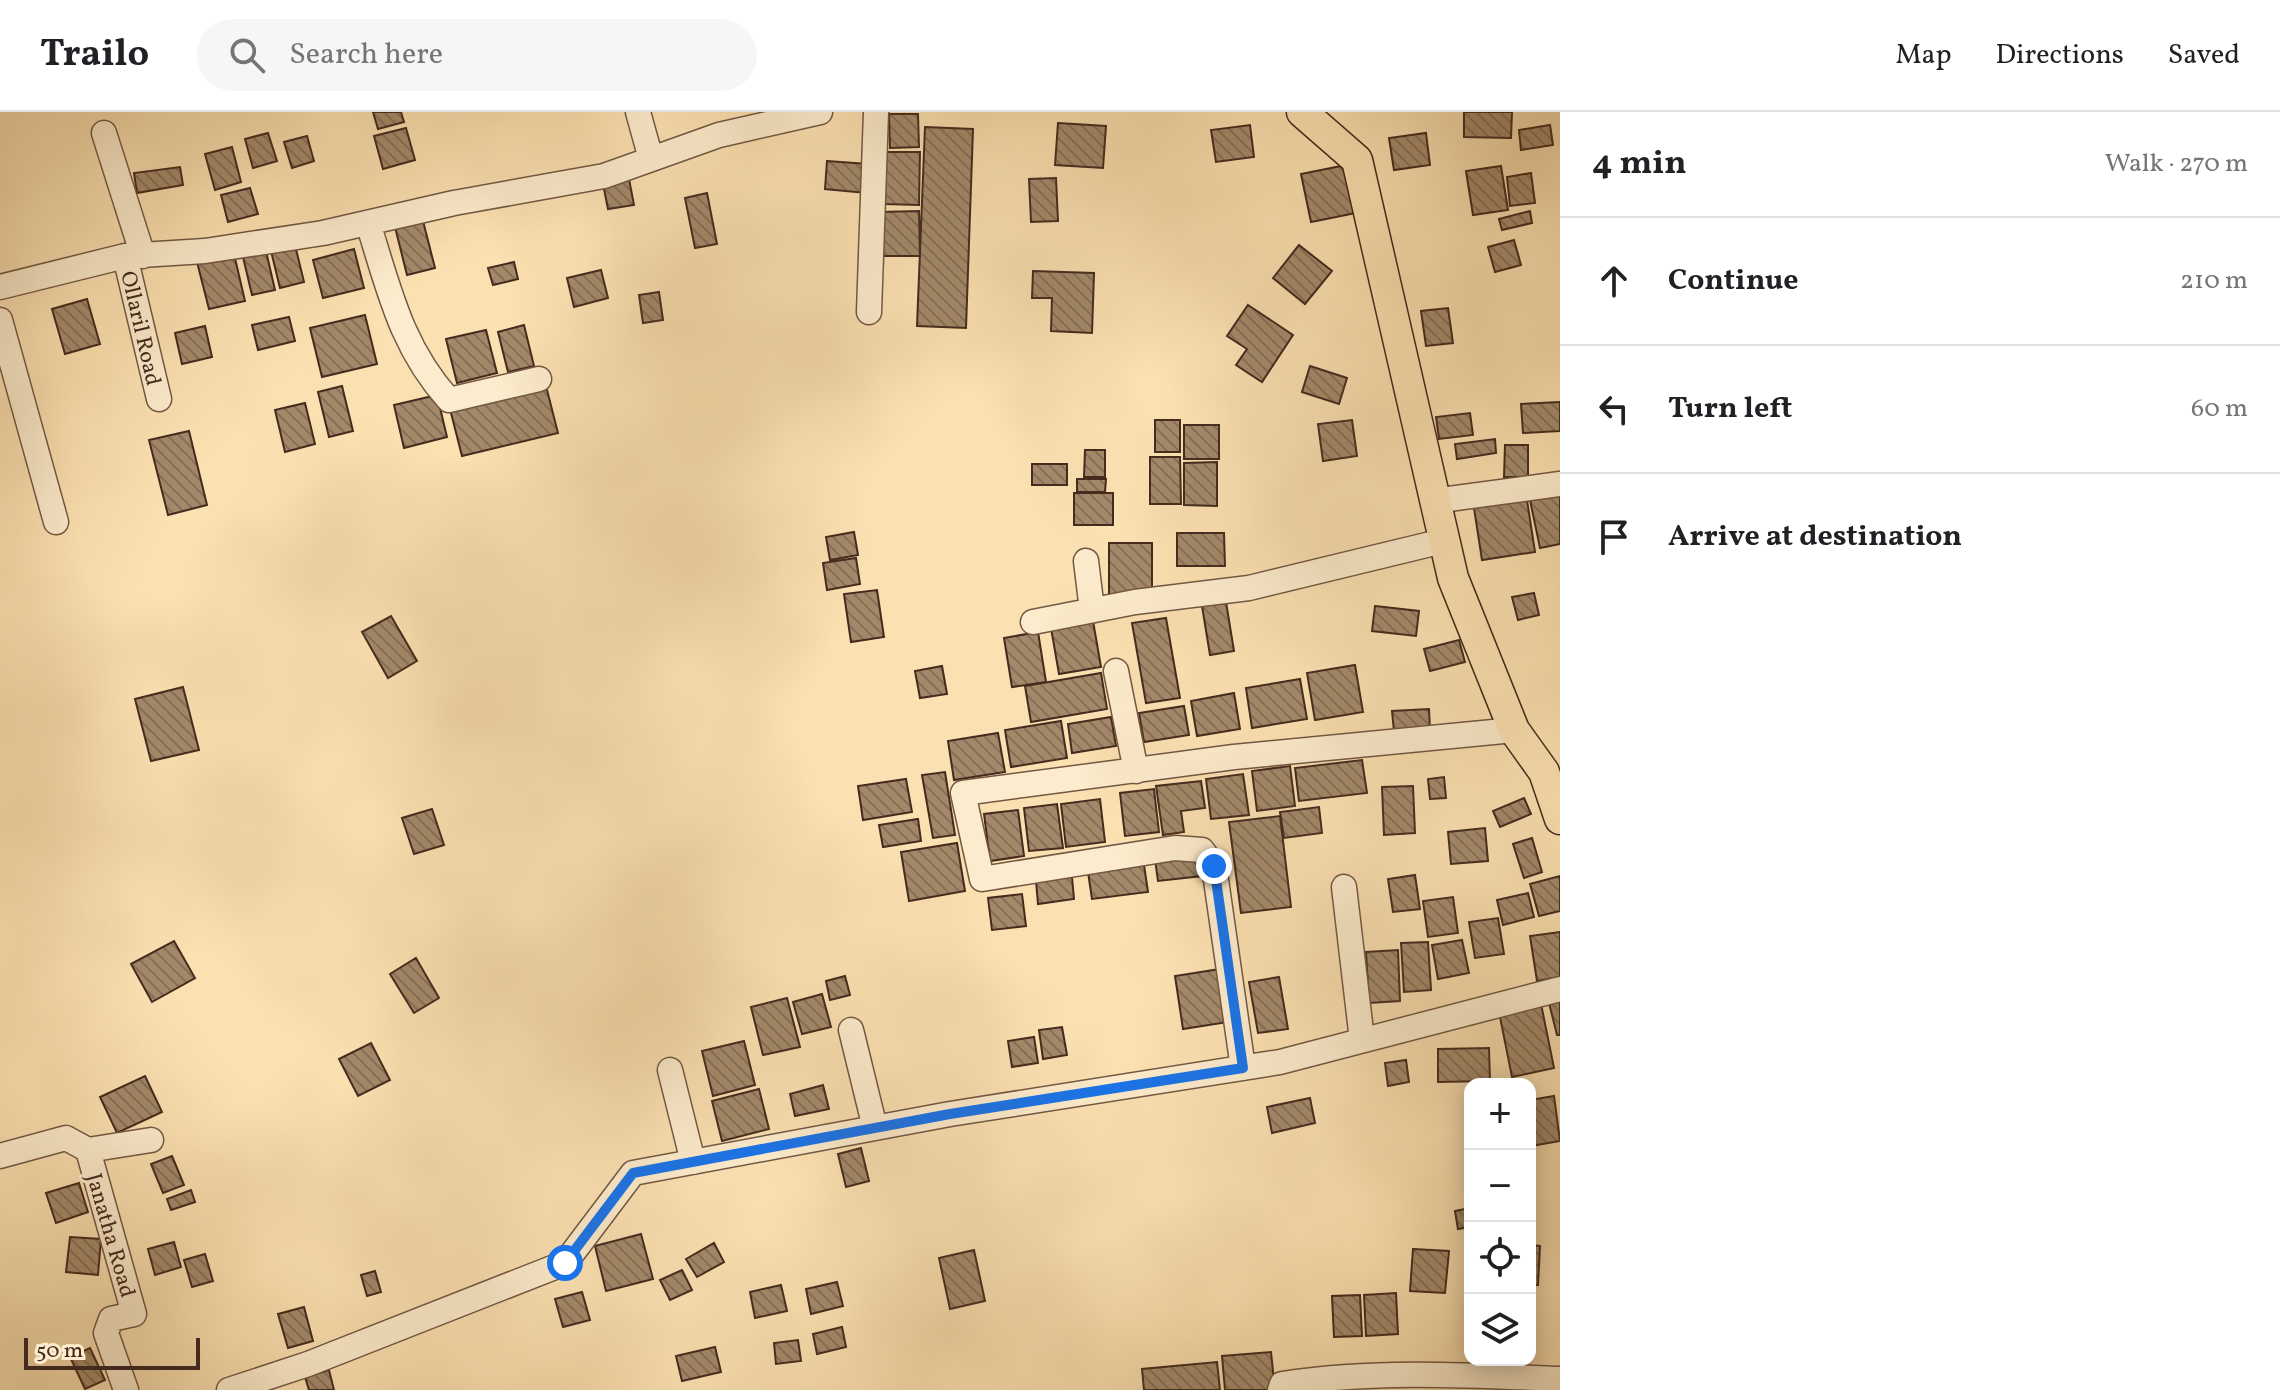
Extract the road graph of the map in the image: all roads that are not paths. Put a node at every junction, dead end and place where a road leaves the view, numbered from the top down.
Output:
1 (638, 112) edge
2 (820, 112) edge
3 (876, 112) edge
4 (1302, 112) edge
5 (104, 133) dead end
6 (651, 159) junction
7 (368, 223) junction
8 (134, 256) junction
9 (0, 287) edge
10 (869, 312) dead end
11 (0, 320) edge
12 (539, 379) dead end
13 (159, 399) dead end
14 (1560, 484) edge
15 (1434, 501) junction
16 (56, 522) dead end
17 (1443, 541) junction
18 (1086, 561) dead end
19 (1092, 610) junction
20 (1033, 622) dead end
21 (1116, 671) dead end
22 (1514, 730) junction
23 (1136, 771) junction
24 (1560, 819) edge
25 (1344, 887) dead end
26 (1560, 989) edge
27 (851, 1030) dead end
28 (1362, 1040) junction
29 (1243, 1068) junction
30 (670, 1070) dead end
31 (875, 1128) junction
32 (151, 1140) dead end
33 (88, 1150) junction
34 (0, 1156) edge
35 (693, 1162) junction
36 (1560, 1379) edge
37 (126, 1390) edge
38 (229, 1390) edge
39 (1280, 1390) edge

1 - 6 street
2 - 6 street
3 - 10 street
4 - 15 main road
5 - 8 street, Ollaril Road
6 - 7 street
7 - 8 street
7 - 12 street
8 - 9 street
8 - 13 street, Ollaril Road
11 - 16 street
14 - 15 street
15 - 17 main road
17 - 19 street
17 - 22 main road
18 - 19 street
19 - 20 street
21 - 23 street
22 - 23 street
22 - 24 main road
23 - 29 street
25 - 28 street
26 - 28 street
27 - 31 street
28 - 29 street
29 - 31 street
30 - 35 street
31 - 35 street
32 - 33 street
33 - 34 street, Janatha Road
33 - 37 street, Janatha Road
35 - 38 street
36 - 39 street

